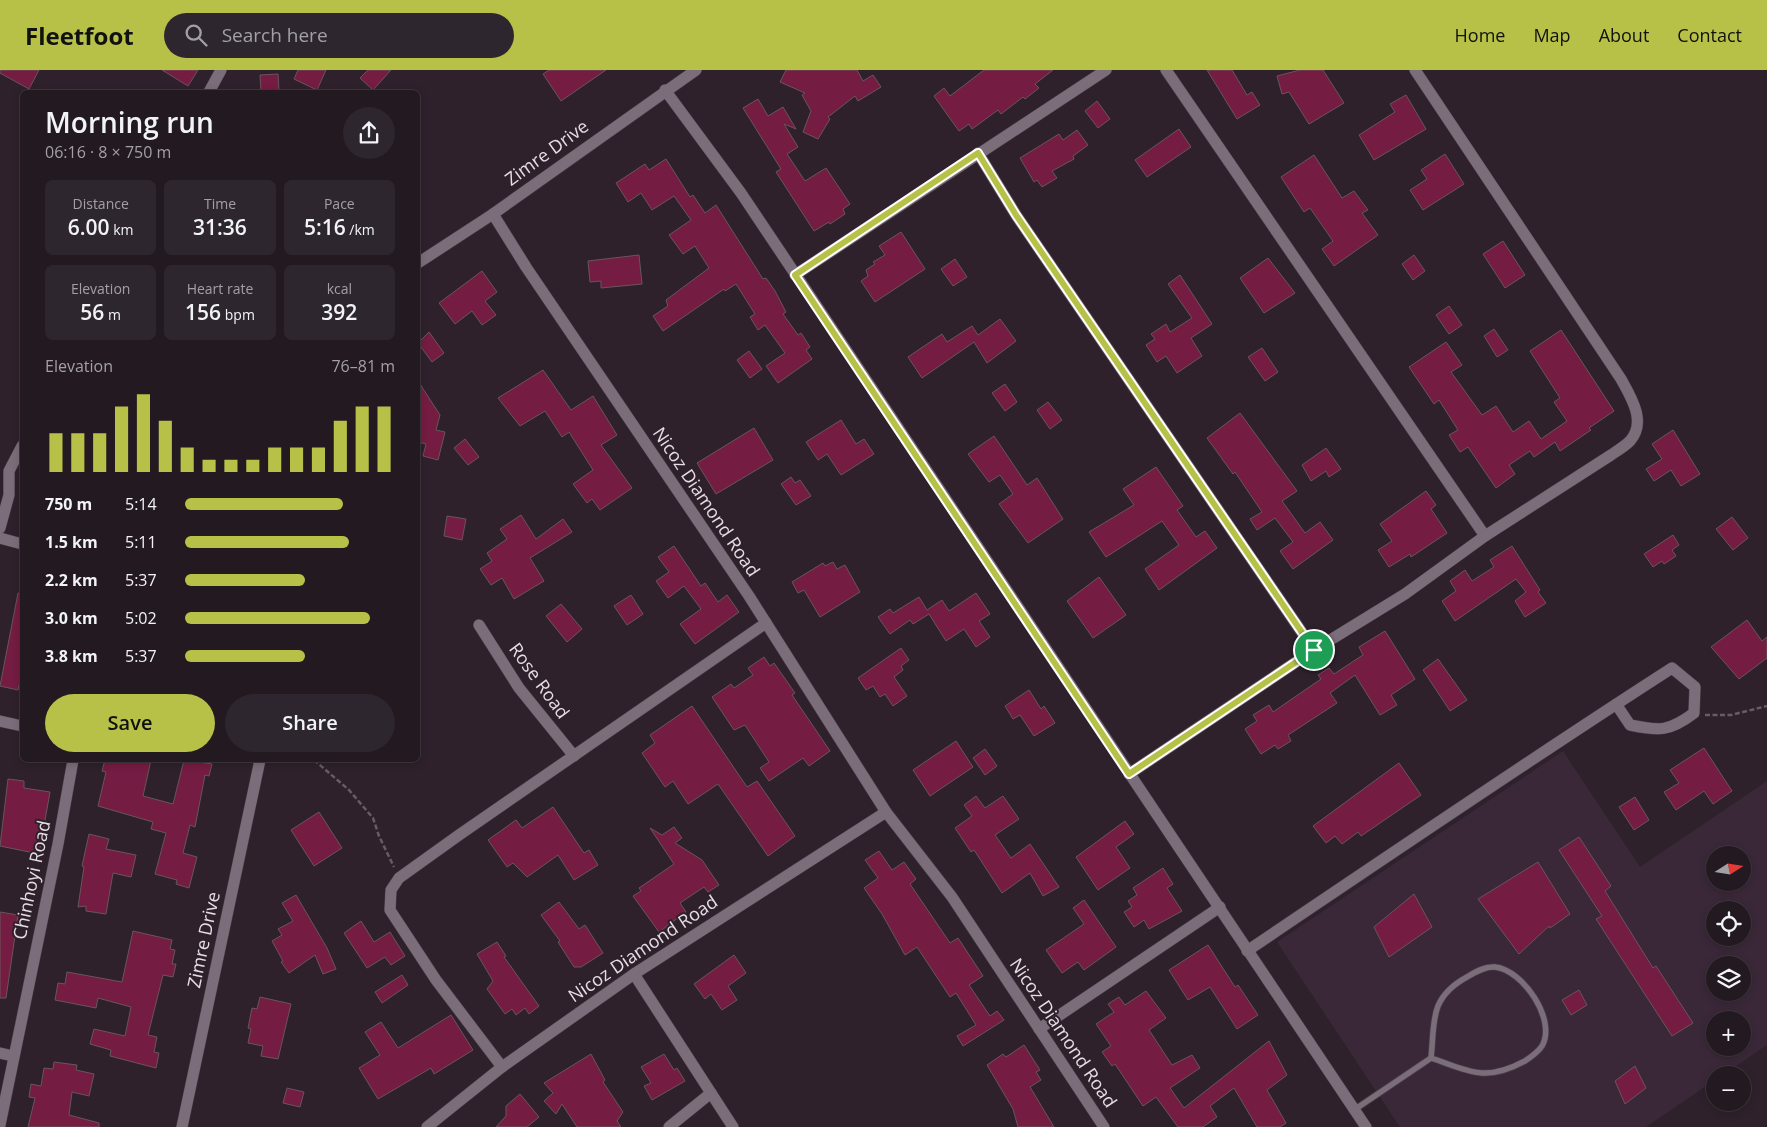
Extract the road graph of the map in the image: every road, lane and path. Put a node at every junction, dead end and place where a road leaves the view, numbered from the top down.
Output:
1 (221, 70) edge
2 (696, 70) edge
3 (1106, 70) edge
4 (1166, 70) edge
5 (1415, 70) edge
6 (210, 90) edge
7 (665, 90) junction
8 (978, 153) junction
9 (493, 214) junction
10 (420, 262) edge
11 (795, 275) junction
12 (20, 449) edge
13 (5, 469) edge
14 (0, 528) edge
15 (1485, 536) junction
16 (0, 538) edge
17 (20, 543) edge
18 (766, 623) junction
19 (479, 625) dead end
20 (1314, 650) junction
21 (1616, 704) junction
22 (1767, 706) edge
23 (1694, 713) junction
24 (0, 721) edge
25 (20, 726) edge
26 (574, 756) junction
27 (73, 762) edge
28 (260, 762) edge
29 (316, 762) edge
30 (1129, 774) junction
31 (886, 812) junction
32 (400, 878) junction
33 (1220, 907) junction
34 (1247, 950) junction
35 (634, 974) junction
36 (1039, 1029) junction
37 (0, 1052) edge
38 (13, 1056) junction
39 (1431, 1058) junction
40 (502, 1067) junction
41 (711, 1093) junction
42 (1354, 1110) junction
43 (0, 1124) edge
44 (182, 1127) edge
45 (427, 1127) edge
46 (669, 1127) edge
47 (733, 1127) edge
48 (1104, 1127) edge
49 (1366, 1127) edge

1 - 6 street
2 - 7 street, Zimre Drive
3 - 8 street
4 - 15 street
5 - 15 street
7 - 9 street, Zimre Drive
7 - 11 street
8 - 11 street
8 - 20 street
9 - 10 street, Zimre Drive
9 - 18 street, Nicoz Diamond Road
11 - 30 street
12 - 13 street
13 - 14 street
15 - 20 street
16 - 17 street
18 - 26 street
18 - 31 street, Nicoz Diamond Road
19 - 26 street, Rose Road
20 - 30 street
21 - 23 street
21 - 23 street
21 - 34 street
22 - 23 path
24 - 25 street
26 - 32 street
27 - 38 street, Chinhoyi Road
28 - 44 street, Zimre Drive
29 - 32 path
30 - 33 street
31 - 35 street, Nicoz Diamond Road
31 - 36 street, Nicoz Diamond Road
32 - 40 street
33 - 34 street
33 - 36 street
34 - 42 street
35 - 40 street, Nicoz Diamond Road
35 - 41 street
36 - 48 street, Nicoz Diamond Road
37 - 38 street
38 - 43 street, Chinhoyi Road
39 - 39 lane
39 - 42 lane
40 - 45 street, Nicoz Diamond Road
41 - 46 street
41 - 47 street
42 - 49 street

